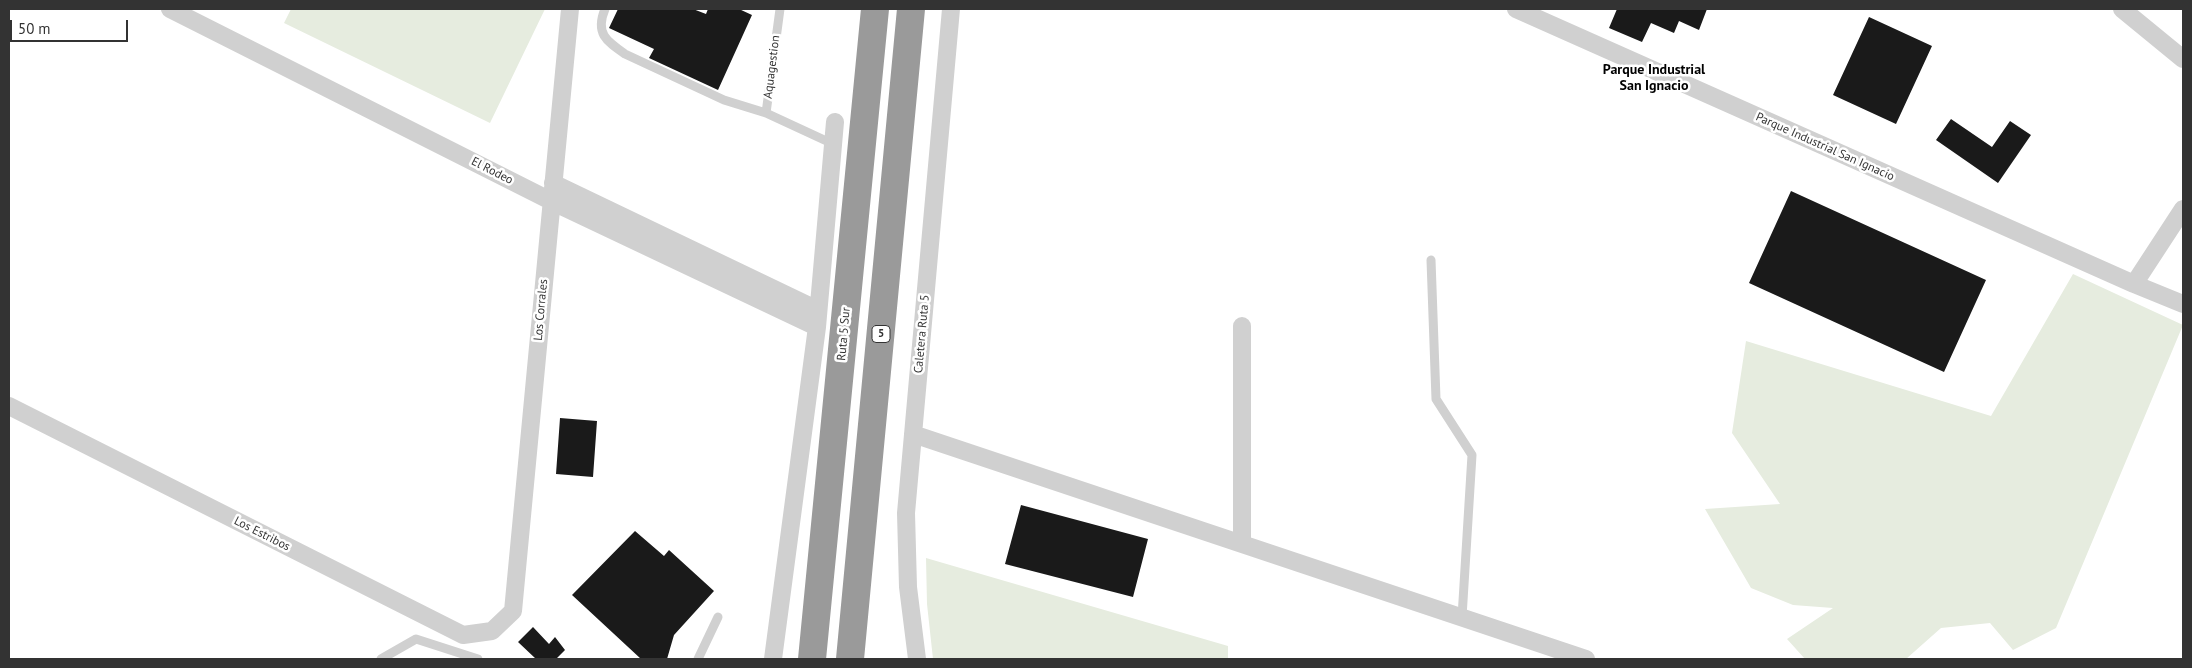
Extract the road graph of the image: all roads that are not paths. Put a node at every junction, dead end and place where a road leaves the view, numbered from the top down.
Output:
1 (170, 9) edge
2 (570, 9) edge
3 (605, 9) edge
4 (780, 9) edge
5 (875, 9) edge
6 (912, 9) edge
7 (951, 9) edge
8 (1516, 9) edge
9 (2122, 9) edge
10 (2183, 59) edge
11 (766, 113) junction
12 (835, 122) dead end
13 (833, 144) junction
14 (553, 183) junction
15 (551, 201) junction
16 (2183, 209) edge
17 (1431, 260) dead end
18 (2134, 284) junction
19 (2183, 304) edge
20 (817, 318) junction
21 (1242, 326) dead end
22 (9, 406) edge
23 (913, 434) junction
24 (1242, 543) junction
25 (513, 611) joint
26 (718, 617) dead end
27 (1462, 617) junction
28 (381, 659) edge
29 (478, 659) edge
30 (698, 659) edge
31 (773, 659) edge
32 (812, 659) edge
33 (850, 659) edge
34 (917, 659) edge
35 (1586, 659) edge

1 - 15 street, El Rodeo
2 - 14 street, Los Corrales
3 - 11 lane
4 - 11 lane, Aquagestion
5 - 32 highway, Ruta 5 Sur
6 - 33 highway, 5
7 - 23 street, Caletera Ruta 5
8 - 18 street, Parque Industrial San Ignacio
9 - 10 street
11 - 13 lane, Aquagestion
12 - 13 street
13 - 20 street
14 - 15 street, Los Corrales
14 - 20 street
15 - 20 street, El Rodeo
15 - 25 street, Los Corrales
16 - 18 street
17 - 27 lane
18 - 19 street, Parque Industrial San Ignacio
20 - 31 street
21 - 24 street
22 - 25 street, Los Estribos
23 - 24 street
23 - 34 street, Caletera Ruta 5
24 - 27 street
26 - 30 lane
27 - 35 street
28 - 29 lane

